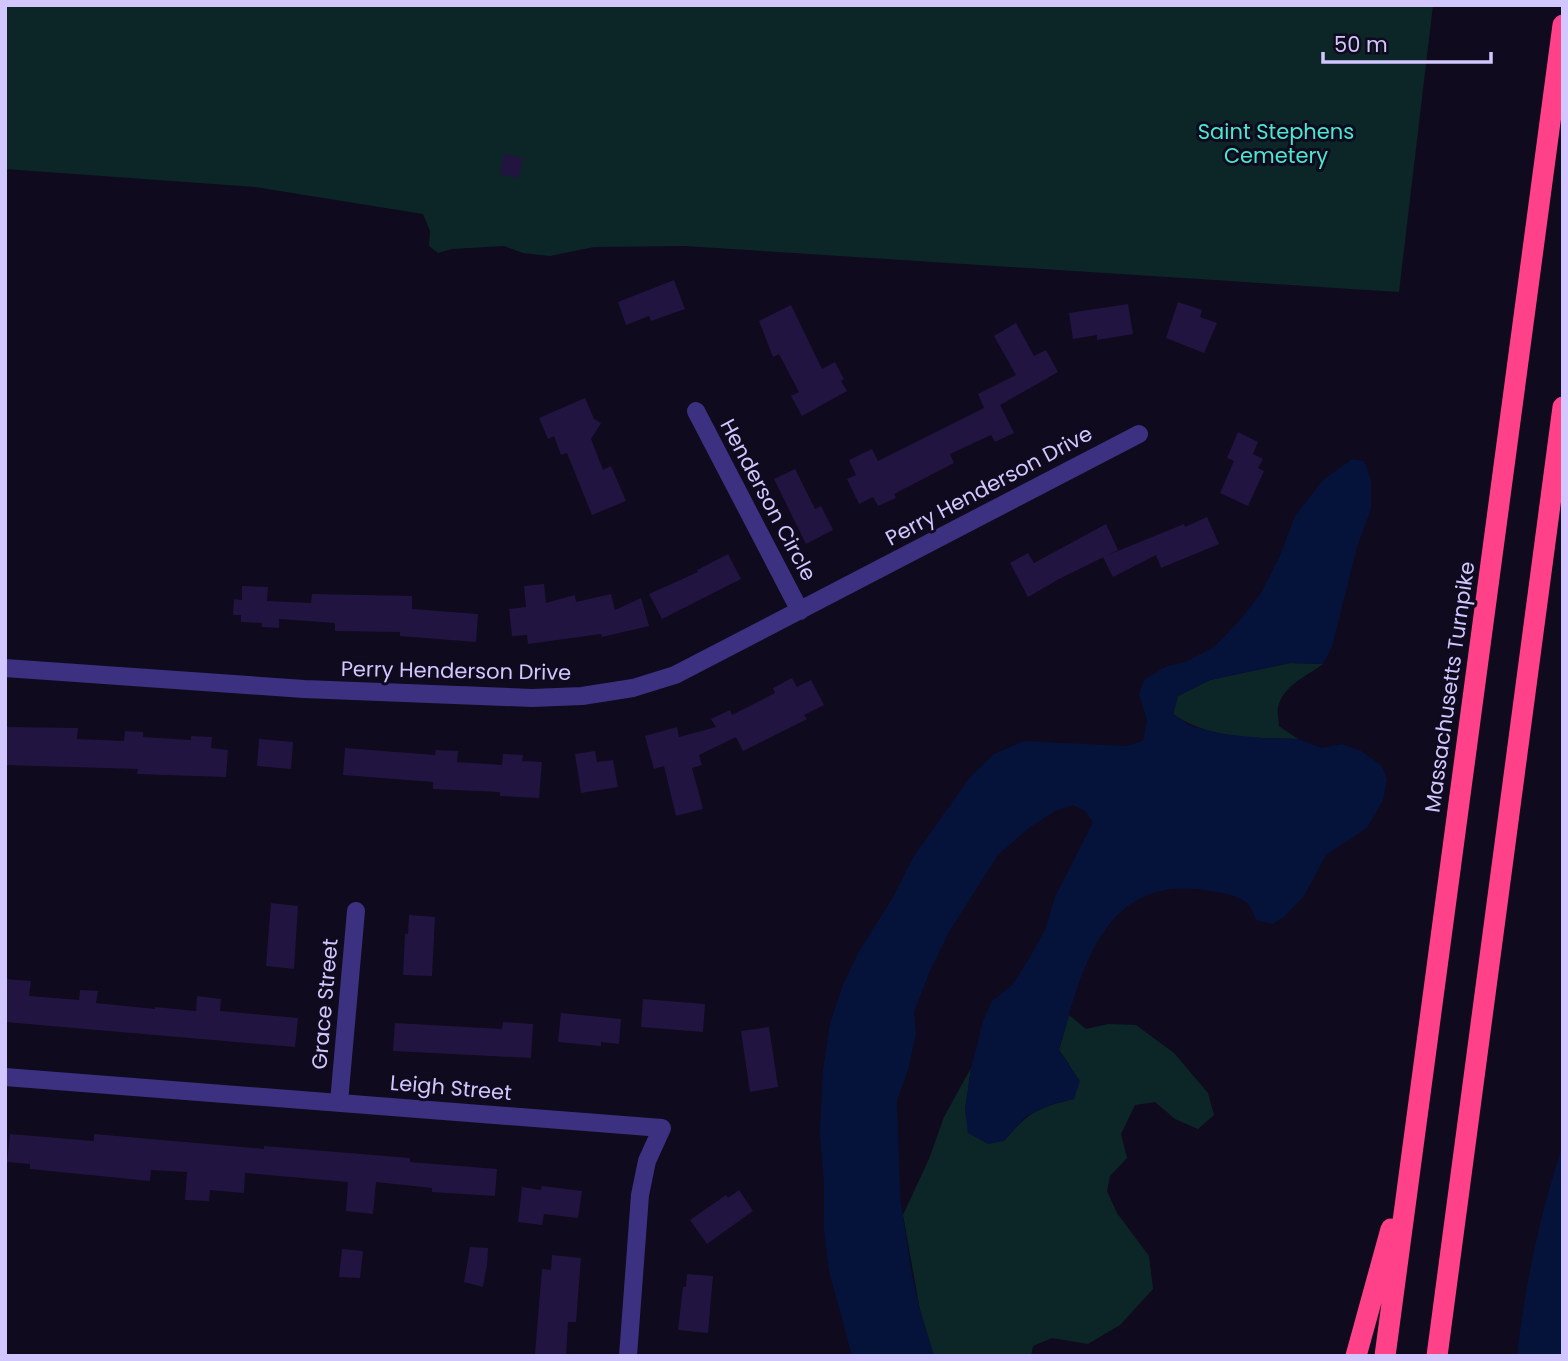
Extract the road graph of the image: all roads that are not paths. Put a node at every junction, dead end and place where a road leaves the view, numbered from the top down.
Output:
1 (1563, 24) edge
2 (1563, 407) edge
3 (696, 411) dead end
4 (1139, 434) dead end
5 (800, 611) junction
6 (5, 667) edge
7 (356, 911) dead end
8 (5, 1077) edge
9 (339, 1102) junction
10 (1412, 1153) junction
11 (628, 1356) edge
12 (1356, 1356) edge
13 (1385, 1356) edge
14 (1437, 1356) edge

1 - 10 highway, Massachusetts Turnpike
2 - 14 highway
3 - 5 street, Henderson Circle
4 - 5 street, Perry Henderson Drive
5 - 6 street, Perry Henderson Drive
7 - 9 street, Grace Street
8 - 9 street, Leigh Street
9 - 11 street, Leigh Street
10 - 12 highway
10 - 13 highway, Massachusetts Turnpike

